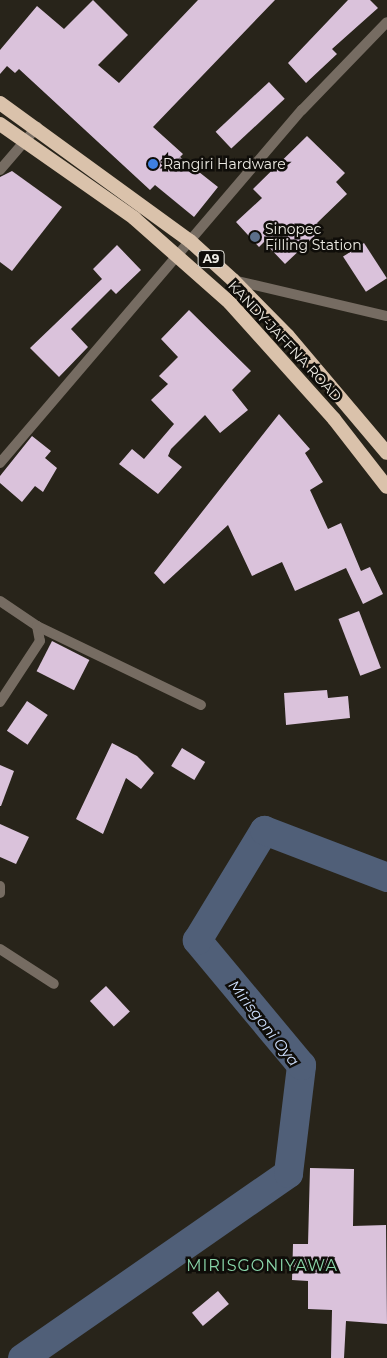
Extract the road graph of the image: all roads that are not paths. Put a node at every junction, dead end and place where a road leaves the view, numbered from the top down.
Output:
1 (387, 22) edge
2 (0, 103) edge
3 (0, 124) edge
4 (37, 127) junction
5 (28, 142) junction
6 (0, 170) edge
7 (190, 241) junction
8 (177, 255) junction
9 (233, 280) junction
10 (387, 316) edge
11 (387, 453) edge
12 (0, 463) edge
13 (383, 471) edge
14 (387, 487) edge
15 (0, 601) edge
16 (37, 626) junction
17 (0, 702) edge
18 (201, 705) dead end
19 (0, 886) edge
20 (0, 893) edge
21 (0, 949) edge
22 (54, 984) dead end

1 - 7 street
2 - 4 highway, KANDY-JAFFNA ROAD / A9
3 - 5 highway, KANDY-JAFFNA ROAD / A9
4 - 5 street
4 - 7 highway, KANDY-JAFFNA ROAD / A9
5 - 6 street
5 - 8 highway, KANDY-JAFFNA ROAD / A9
7 - 8 street
7 - 9 highway, KANDY-JAFFNA ROAD / A9
8 - 12 street
8 - 13 highway, KANDY-JAFFNA ROAD / A9
9 - 10 street
9 - 11 highway, KANDY-JAFFNA ROAD / A9
13 - 14 highway, KANDY-JAFFNA ROAD / A9
15 - 16 street
16 - 17 street
16 - 18 street
19 - 20 street
21 - 22 street

